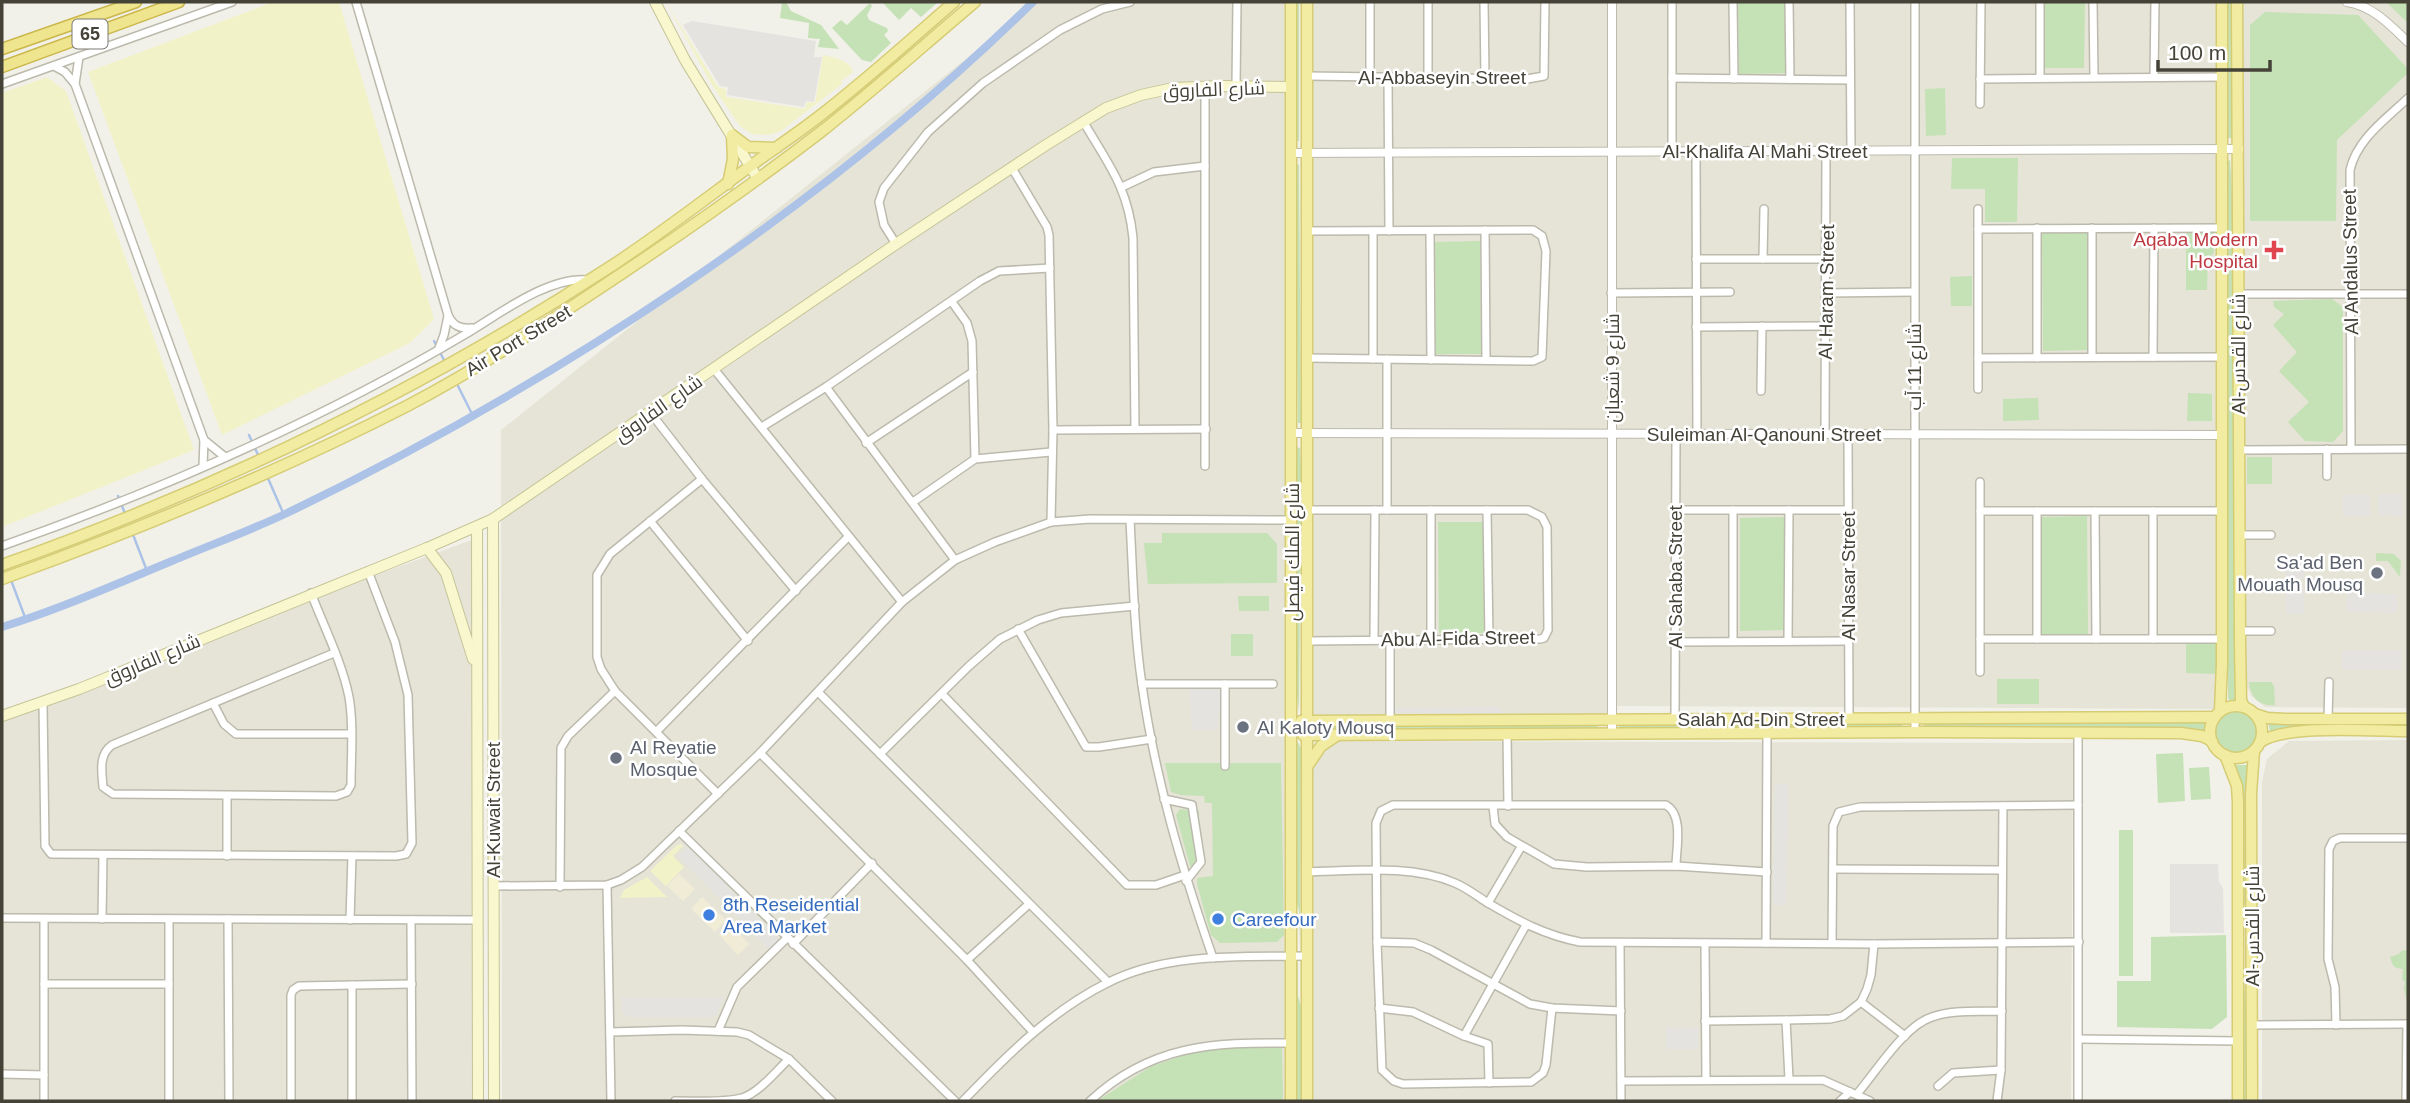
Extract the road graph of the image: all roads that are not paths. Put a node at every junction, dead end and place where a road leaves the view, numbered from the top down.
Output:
1 (136, 2) edge
2 (179, 2) edge
3 (232, 2) edge
4 (356, 2) edge
5 (655, 2) edge
6 (954, 2) edge
7 (975, 2) edge
8 (1130, 2) edge
9 (1237, 2) edge
10 (1291, 2) edge
11 (1307, 2) edge
12 (1370, 2) edge
13 (1428, 2) edge
14 (1484, 2) edge
15 (1545, 2) edge
16 (1612, 2) edge
17 (1672, 2) edge
18 (1733, 2) edge
19 (1789, 2) edge
20 (1850, 2) edge
21 (1915, 2) edge
22 (1981, 2) edge
23 (2040, 2) edge
24 (2093, 2) edge
25 (2155, 2) edge
26 (2222, 2) edge
27 (2237, 2) edge
28 (2347, 2) edge
29 (2408, 42) edge
30 (2, 48) edge
31 (79, 57) junction
32 (54, 66) junction
33 (2, 67) edge
34 (1307, 76) junction
35 (2222, 76) junction
36 (1370, 77) junction
37 (1388, 77) junction
38 (2094, 77) junction
39 (2154, 77) junction
40 (1428, 78) junction
41 (1485, 78) junction
42 (1672, 78) junction
43 (2040, 78) junction
44 (1734, 79) junction
45 (1790, 79) junction
46 (1980, 79) junction
47 (1850, 80) junction
48 (2, 84) edge
49 (75, 84) junction
50 (1236, 86) junction
51 (1205, 87) junction
52 (1291, 87) junction
53 (2408, 98) edge
54 (1980, 104) dead end
55 (1083, 121) junction
56 (732, 135) junction
57 (776, 148) junction
58 (2222, 149) junction
59 (2238, 149) junction
60 (1915, 150) junction
61 (1826, 151) junction
62 (1851, 151) junction
63 (1612, 152) junction
64 (1672, 152) junction
65 (1696, 152) junction
66 (1291, 153) junction
67 (1307, 153) junction
68 (1389, 153) junction
69 (1205, 166) junction
70 (749, 167) junction
71 (1012, 168) junction
72 (758, 179) junction
73 (728, 184) junction
74 (1122, 187) junction
75 (1764, 209) dead end
76 (1978, 209) dead end
77 (2037, 228) junction
78 (2092, 228) junction
79 (2154, 228) junction
80 (2222, 228) junction
81 (1978, 229) junction
82 (1430, 230) junction
83 (1485, 230) junction
84 (1307, 231) junction
85 (1373, 231) junction
86 (1389, 231) junction
87 (897, 244) junction
88 (1696, 259) junction
89 (1763, 259) junction
90 (1827, 259) junction
91 (1050, 268) junction
92 (589, 280) junction
93 (1696, 292) junction
94 (1730, 292) dead end
95 (1914, 292) junction
96 (1611, 293) junction
97 (1826, 293) junction
98 (2352, 293) junction
99 (2238, 294) junction
100 (2408, 294) edge
101 (952, 302) junction
102 (448, 315) junction
103 (1762, 326) junction
104 (1826, 326) junction
105 (1696, 327) junction
106 (476, 328) junction
107 (437, 351) junction
108 (2092, 357) junction
109 (2153, 357) junction
110 (2222, 357) junction
111 (1306, 358) junction
112 (1978, 358) junction
113 (2037, 358) junction
114 (1373, 359) junction
115 (1387, 359) junction
116 (1431, 360) junction
117 (1486, 360) junction
118 (714, 369) junction
119 (973, 372) junction
120 (826, 387) junction
121 (1978, 389) dead end
122 (1761, 391) dead end
123 (650, 412) junction
124 (306, 418) junction
125 (762, 427) junction
126 (1135, 429) junction
127 (1206, 429) junction
128 (1053, 430) junction
129 (1292, 433) junction
130 (1307, 433) junction
131 (1387, 433) junction
132 (1612, 434) junction
133 (1676, 434) junction
134 (1697, 434) junction
135 (1825, 434) junction
136 (1848, 434) junction
137 (1915, 434) junction
138 (2222, 435) junction
139 (313, 436) junction
140 (204, 440) junction
141 (866, 443) junction
142 (2326, 449) junction
143 (2351, 449) junction
144 (2408, 449) edge
145 (2239, 450) junction
146 (1051, 452) junction
147 (225, 457) junction
148 (975, 459) junction
149 (203, 466) junction
150 (1205, 466) dead end
151 (2326, 476) dead end
152 (702, 479) junction
153 (1980, 482) dead end
154 (913, 502) junction
155 (1307, 510) junction
156 (1374, 510) junction
157 (1387, 510) junction
158 (1431, 510) junction
159 (1487, 510) junction
160 (1676, 510) junction
161 (1733, 510) junction
162 (1789, 510) junction
163 (1848, 510) junction
164 (1980, 511) junction
165 (2037, 511) junction
166 (2095, 511) junction
167 (2153, 511) junction
168 (2222, 511) junction
169 (493, 519) junction
170 (1130, 520) junction
171 (1292, 520) junction
172 (649, 521) junction
173 (1051, 522) junction
174 (477, 527) junction
175 (2239, 535) junction
176 (2271, 535) dead end
177 (848, 537) junction
178 (2, 546) edge
179 (428, 548) junction
180 (955, 560) junction
181 (2, 565) edge
182 (368, 571) junction
183 (2, 579) edge
184 (796, 592) junction
185 (312, 593) junction
186 (902, 602) junction
187 (1135, 606) junction
188 (1018, 629) junction
189 (2240, 631) junction
190 (2271, 631) dead end
191 (1489, 639) junction
192 (1980, 639) junction
193 (2037, 639) junction
194 (2096, 639) junction
195 (2153, 639) junction
196 (2222, 639) junction
197 (748, 640) junction
198 (1374, 640) junction
199 (1390, 640) junction
200 (1431, 640) junction
201 (1307, 641) junction
202 (1733, 641) junction
203 (1788, 641) junction
204 (1849, 641) junction
205 (1675, 642) junction
206 (334, 653) junction
207 (1980, 672) dead end
208 (478, 682) junction
209 (2329, 682) dead end
210 (1142, 684) junction
211 (1225, 684) junction
212 (1273, 684) dead end
213 (615, 691) junction
214 (819, 692) junction
215 (942, 694) junction
216 (43, 703) junction
217 (214, 704) junction
218 (2244, 707) junction
219 (2218, 714) junction
220 (2255, 714) junction
221 (2, 716) edge
222 (1613, 719) junction
223 (1675, 719) junction
224 (1849, 719) junction
225 (1915, 719) junction
226 (2328, 719) junction
227 (1307, 720) junction
228 (1292, 721) junction
229 (1390, 721) junction
230 (2404, 725) edge
231 (657, 731) junction
232 (1915, 732) junction
233 (1767, 733) junction
234 (2078, 733) junction
235 (351, 734) junction
236 (1507, 734) junction
237 (1612, 734) junction
238 (1292, 735) junction
239 (1307, 735) junction
240 (1338, 735) junction
241 (1152, 739) junction
242 (2213, 741) junction
243 (2257, 747) junction
244 (760, 753) junction
245 (880, 754) junction
246 (2225, 755) junction
247 (1225, 766) dead end
248 (1307, 773) junction
249 (718, 794) junction
250 (227, 796) junction
251 (1164, 799) junction
252 (2078, 805) junction
253 (1493, 806) junction
254 (1507, 806) junction
255 (2003, 806) junction
256 (678, 831) junction
257 (2408, 838) edge
258 (1521, 847) junction
259 (103, 855) junction
260 (227, 856) junction
261 (352, 856) junction
262 (872, 863) junction
263 (1676, 866) junction
264 (1833, 869) junction
265 (2001, 870) junction
266 (1377, 871) junction
267 (1307, 872) junction
268 (1767, 872) junction
269 (1186, 878) junction
270 (494, 886) junction
271 (607, 886) junction
272 (560, 887) junction
273 (1488, 903) junction
274 (1029, 904) junction
275 (2, 918) edge
276 (44, 919) junction
277 (102, 919) junction
278 (169, 919) junction
279 (228, 919) junction
280 (350, 920) junction
281 (411, 920) junction
282 (478, 920) junction
283 (1526, 925) junction
284 (2238, 938) junction
285 (2251, 939) junction
286 (790, 941) junction
287 (1377, 942) junction
288 (2079, 942) junction
289 (1705, 943) junction
290 (1766, 943) junction
291 (1832, 943) junction
292 (2003, 943) junction
293 (1620, 944) junction
294 (1874, 944) junction
295 (2238, 955) junction
296 (2251, 955) junction
297 (1307, 956) junction
298 (1290, 957) junction
299 (1213, 958) junction
300 (967, 960) junction
301 (1108, 982) junction
302 (1494, 983) junction
303 (44, 984) junction
304 (169, 984) junction
305 (412, 984) junction
306 (352, 985) junction
307 (1861, 1002) junction
308 (1552, 1007) junction
309 (1379, 1008) junction
310 (1621, 1011) junction
311 (2002, 1011) junction
312 (1787, 1020) junction
313 (1705, 1021) junction
314 (2407, 1024) edge
315 (2252, 1025) junction
316 (2336, 1025) junction
317 (718, 1031) junction
318 (610, 1032) junction
319 (1033, 1032) junction
320 (1464, 1036) junction
321 (1905, 1036) junction
322 (2079, 1039) junction
323 (2238, 1041) junction
324 (1290, 1043) junction
325 (789, 1059) junction
326 (2001, 1070) junction
327 (494, 1071) junction
328 (478, 1073) junction
329 (2, 1074) edge
330 (44, 1074) junction
331 (1789, 1079) junction
332 (1706, 1080) junction
333 (1621, 1081) junction
334 (1489, 1083) junction
335 (1938, 1086) dead end
336 (1853, 1093) junction
337 (44, 1101) edge
338 (169, 1101) edge
339 (229, 1101) edge
340 (291, 1101) edge
341 (352, 1101) edge
342 (412, 1101) edge
343 (478, 1101) edge
344 (494, 1101) edge
345 (611, 1101) edge
346 (675, 1101) edge
347 (832, 1101) edge
348 (955, 1101) edge
349 (963, 1101) edge
350 (1090, 1101) edge
351 (1291, 1101) edge
352 (1307, 1101) edge
353 (1621, 1101) edge
354 (1840, 1101) edge
355 (1870, 1101) edge
356 (1997, 1101) edge
357 (2078, 1101) edge
358 (2238, 1101) edge
359 (2252, 1101) edge
360 (2406, 1101) edge

1 - 30 highway, 65
2 - 33 highway, 65
3 - 31 street
4 - 102 street
5 - 56 main road
6 - 57 main road, Air Port Street
7 - 72 main road, Air Port Street
8 - 87 street
9 - 50 street
10 - 52 main road, شارع الملك فيصل
11 - 34 main road, شارع الملك فيصل
12 - 36 street
13 - 40 street
14 - 41 street
15 - 41 street, Al-Abbaseyin Street
16 - 63 street, شارع 9 شعبان
17 - 42 street
18 - 44 street
19 - 45 street
20 - 47 street
21 - 60 street, شارع 11 آب
22 - 46 street
23 - 43 street
24 - 38 street
25 - 39 street
26 - 35 main road, Al-شارع القدس
27 - 59 main road, Al-شارع القدس
28 - 29 street
31 - 32 street
31 - 49 street
32 - 48 street
32 - 49 street
34 - 36 street, Al-Abbaseyin Street
34 - 67 main road, شارع الملك فيصل
35 - 39 street
35 - 58 main road, Al-شارع القدس
36 - 37 street, Al-Abbaseyin Street
37 - 40 street, Al-Abbaseyin Street
37 - 68 street
38 - 39 street
38 - 43 street
40 - 41 street, Al-Abbaseyin Street
42 - 44 street
42 - 64 street
43 - 46 street
44 - 45 street
45 - 47 street
46 - 54 street
47 - 62 street
49 - 140 street
50 - 51 main road, شارع الفاروق
50 - 52 main road, شارع الفاروق
51 - 55 main road, شارع الفاروق
51 - 69 street
52 - 66 main road, شارع الملك فيصل
53 - 98 street, Al Andalus Street
55 - 71 main road, شارع الفاروق
55 - 74 street
56 - 57 main road
56 - 70 main road
56 - 73 main road
57 - 70 main road, Air Port Street
58 - 59 street, Al-Khalifa Al Mahi Street
58 - 60 street, Al-Khalifa Al Mahi Street
58 - 80 main road, Al-شارع القدس
59 - 99 main road, Al-شارع القدس
60 - 62 street, Al-Khalifa Al Mahi Street
60 - 95 street, شارع 11 آب
61 - 62 street, Al-Khalifa Al Mahi Street
61 - 65 street, Al-Khalifa Al Mahi Street
61 - 90 street, Al Haram Street
63 - 64 street, Al-Khalifa Al Mahi Street
63 - 68 street, Al-Khalifa Al Mahi Street
63 - 96 street, شارع 9 شعبان
64 - 65 street, Al-Khalifa Al Mahi Street
65 - 88 street
66 - 67 street, Al-Khalifa Al Mahi Street
66 - 129 main road, شارع الملك فيصل
67 - 68 street, Al-Khalifa Al Mahi Street
67 - 84 main road, شارع الملك فيصل
68 - 86 street
69 - 74 street
69 - 127 street
70 - 72 main road
70 - 73 main road, Air Port Street
71 - 87 main road, شارع الفاروق
71 - 91 street
72 - 183 main road, Air Port Street
73 - 92 main road, Air Port Street
74 - 126 street
75 - 89 street
76 - 81 street
77 - 78 street
77 - 81 street
77 - 113 street
78 - 79 street
78 - 108 street
79 - 80 street
79 - 109 street
80 - 110 main road, Al-شارع القدس
81 - 112 street
82 - 83 street
82 - 86 street
82 - 116 street
83 - 117 street
83 - 117 street
84 - 85 street
84 - 111 main road, شارع الملك فيصل
85 - 86 street
85 - 114 street
87 - 118 main road, شارع الفاروق
88 - 89 street
88 - 93 street
89 - 90 street
90 - 97 street, Al Haram Street
91 - 101 street
91 - 128 street
92 - 106 street
92 - 139 main road, Air Port Street
93 - 94 street
93 - 96 street
93 - 105 street
95 - 97 street
95 - 137 street, شارع 11 آب
96 - 132 street, شارع 9 شعبان
97 - 104 street, Al Haram Street
98 - 99 street
98 - 100 street
98 - 143 street, Al Andalus Street
99 - 145 main road, Al-شارع القدس
101 - 119 street
101 - 120 street
102 - 106 street
102 - 107 street
103 - 104 street
103 - 105 street
103 - 122 street
104 - 135 street, Al Haram Street
105 - 134 street
106 - 107 street
107 - 124 street
108 - 109 street
108 - 113 street
109 - 110 street
110 - 138 main road, Al-شارع القدس
111 - 114 street
111 - 130 main road, شارع الملك فيصل
112 - 113 street
112 - 121 street
114 - 115 street
115 - 116 street
115 - 131 street
116 - 117 street
118 - 123 main road, شارع الفاروق
118 - 125 street
119 - 141 street
119 - 148 street
120 - 125 street
120 - 141 street
123 - 152 street
123 - 169 main road, شارع الفاروق
124 - 139 street
124 - 147 street
125 - 177 street
126 - 127 street
126 - 128 street
127 - 150 street
128 - 146 street
129 - 130 street, Suleiman Al-Qanouni Street
129 - 171 main road, شارع الملك فيصل
130 - 131 street, Suleiman Al-Qanouni Street
130 - 155 main road, شارع الملك فيصل
131 - 132 street, Suleiman Al-Qanouni Street
131 - 157 street
132 - 133 street, Suleiman Al-Qanouni Street
132 - 222 street, شارع 9 شعبان
133 - 134 street, Suleiman Al-Qanouni Street
133 - 160 street, Al Sahaba Street
134 - 135 street, Suleiman Al-Qanouni Street
135 - 136 street, Suleiman Al-Qanouni Street
136 - 137 street, Suleiman Al-Qanouni Street
136 - 163 street, Al Nasar Street
137 - 138 street, Suleiman Al-Qanouni Street
137 - 225 street, شارع 11 آب
138 - 168 main road, Al-شارع القدس
139 - 181 main road, Air Port Street
140 - 147 street
140 - 149 street
141 - 154 street
142 - 143 street
142 - 145 street
142 - 151 street
143 - 144 street
145 - 175 main road, Al-شارع القدس
146 - 148 street
146 - 173 street
147 - 149 street
148 - 154 street
149 - 178 street
152 - 172 street
152 - 184 street
153 - 164 street
154 - 180 street
155 - 156 street, Abu Al-Fida Street
155 - 201 main road, شارع الملك فيصل
156 - 157 street, Abu Al-Fida Street
156 - 198 street
157 - 158 street, Abu Al-Fida Street
158 - 159 street, Abu Al-Fida Street
158 - 200 street
159 - 191 street
159 - 191 street, Abu Al-Fida Street
160 - 161 street
160 - 205 street, Al Sahaba Street
161 - 162 street
161 - 202 street
162 - 163 street
162 - 203 street
163 - 204 street, Al Nasar Street
164 - 165 street
164 - 192 street
165 - 166 street
165 - 193 street
166 - 167 street
166 - 194 street
167 - 168 street
167 - 195 street
168 - 196 main road, Al-شارع القدس
169 - 174 main road, شارع الفاروق
169 - 270 main road, Al-Kuwait Street
170 - 171 street
170 - 173 street
170 - 187 street
171 - 228 main road, شارع الملك فيصل
172 - 197 street
172 - 213 street
173 - 180 street
174 - 179 main road, شارع الفاروق
174 - 208 main road, Al-Kuwait Street
175 - 176 street
175 - 189 main road, Al-شارع القدس
177 - 184 street
177 - 186 street
179 - 182 main road, شارع الفاروق
179 - 208 main road
180 - 186 street
182 - 185 main road, شارع الفاروق
182 - 261 street
184 - 197 street
185 - 206 street
185 - 216 main road, شارع الفاروق
186 - 214 street
187 - 188 street
187 - 210 street
188 - 215 street
188 - 241 street
189 - 190 street
189 - 218 main road, Al-شارع القدس
191 - 200 street, Abu Al-Fida Street
192 - 193 street
192 - 207 street
193 - 194 street
194 - 195 street
195 - 196 street
196 - 219 main road, Al-شارع القدس
197 - 231 street
198 - 199 street, Abu Al-Fida Street
198 - 201 street, Abu Al-Fida Street
199 - 200 street, Abu Al-Fida Street
199 - 229 street
201 - 227 main road, شارع الملك فيصل
202 - 203 street
202 - 205 street
203 - 204 street
204 - 224 street, Al Nasar Street
205 - 223 street, Al Sahaba Street
206 - 217 street
206 - 235 street
208 - 282 main road, Al-Kuwait Street
209 - 226 street
210 - 211 street
210 - 241 street
211 - 212 street
211 - 247 street
213 - 231 street
213 - 272 street
214 - 244 street
214 - 245 street
215 - 245 street
215 - 269 street
216 - 221 main road, شارع الفاروق
216 - 259 street
217 - 235 street
217 - 250 street
218 - 219 main road
218 - 220 main road
219 - 225 main road, Salah Ad-Din Street
219 - 242 main road
220 - 226 main road
220 - 243 main road
222 - 223 main road, Salah Ad-Din Street
222 - 229 main road, Salah Ad-Din Street
222 - 237 street, شارع 9 شعبان
223 - 224 main road, Salah Ad-Din Street
224 - 225 main road, Salah Ad-Din Street
225 - 232 street, شارع 11 آب
226 - 230 main road
227 - 228 main road, Salah Ad-Din Street
227 - 229 main road, Salah Ad-Din Street
227 - 239 main road, شارع الملك فيصل
228 - 238 main road, شارع الملك فيصل
230 - 243 main road
231 - 249 street
232 - 233 main road, Salah Ad-Din Street
232 - 234 main road, Salah Ad-Din Street
233 - 237 main road, Salah Ad-Din Street
233 - 268 street
234 - 242 main road, Salah Ad-Din Street
234 - 252 street
235 - 250 street
236 - 237 main road, Salah Ad-Din Street
236 - 240 main road, Salah Ad-Din Street
236 - 254 street
238 - 239 main road, Salah Ad-Din Street
238 - 298 main road, شارع الملك فيصل
239 - 240 main road, Salah Ad-Din Street
239 - 248 main road, شارع الملك فيصل
240 - 248 main road
241 - 251 street
242 - 246 main road
243 - 246 main road
243 - 285 main road, Al-شارع القدس
244 - 249 street
244 - 262 street
245 - 274 street
246 - 284 main road, Al-شارع القدس
248 - 267 main road, شارع الملك فيصل
249 - 256 street
250 - 260 street
251 - 269 street
251 - 269 street
252 - 255 street
252 - 288 street
253 - 254 street
253 - 258 street
253 - 266 street
254 - 263 street
255 - 264 street
255 - 265 street
256 - 271 street
256 - 286 street
257 - 316 street
258 - 263 street
258 - 273 street
259 - 260 street
259 - 277 street
260 - 261 street
261 - 280 street
262 - 286 street
262 - 300 street
263 - 268 street
264 - 265 street
264 - 291 street
265 - 292 street
266 - 267 street
266 - 273 street
266 - 287 street
267 - 297 main road, شارع الملك فيصل
268 - 290 street
269 - 299 street
270 - 272 street
270 - 327 main road, Al-Kuwait Street
271 - 272 street
271 - 318 street
273 - 283 street
274 - 300 street
274 - 301 street
275 - 276 street
276 - 277 street
276 - 303 street
277 - 278 street
278 - 279 street
278 - 304 street
279 - 280 street
279 - 339 street
280 - 281 street
281 - 282 street
281 - 305 street
282 - 328 main road, Al-Kuwait Street
283 - 293 street
283 - 302 street
284 - 285 main road
284 - 295 main road, Al-شارع القدس
285 - 296 main road, Al-شارع القدس
286 - 317 street
286 - 348 street
287 - 302 street
287 - 309 street
288 - 292 street
288 - 322 street
289 - 290 street
289 - 293 street
289 - 313 street
290 - 291 street
291 - 294 street
292 - 294 street
292 - 311 street
293 - 310 street
294 - 307 street
295 - 296 main road
295 - 323 main road, Al-شارع القدس
296 - 315 main road, Al-شارع القدس
297 - 298 street
297 - 352 main road, شارع الملك فيصل
298 - 299 street
298 - 324 main road, شارع الملك فيصل
299 - 301 street
300 - 319 street
301 - 319 street
302 - 308 street
302 - 320 street
303 - 304 street
303 - 330 street
304 - 338 street
305 - 306 street
305 - 342 street
306 - 340 street
306 - 341 street
307 - 312 street
307 - 321 street
308 - 310 street
308 - 334 street
309 - 320 street
309 - 334 street
310 - 333 street
311 - 321 street
311 - 326 street
312 - 313 street
312 - 331 street
313 - 332 street
314 - 316 street
314 - 360 street
315 - 316 street
315 - 359 main road, Al-شارع القدس
317 - 318 street
317 - 325 street
318 - 345 street
319 - 349 street
320 - 334 street
321 - 336 street
322 - 323 street
322 - 357 street
323 - 358 main road, Al-شارع القدس
324 - 350 street
324 - 351 main road, شارع الملك فيصل
325 - 346 street
325 - 347 street
326 - 335 street
326 - 356 street
327 - 328 main road
327 - 344 main road, Al-Kuwait Street
328 - 343 main road, Al-Kuwait Street
329 - 330 street
330 - 337 street
331 - 332 street
331 - 336 street
332 - 333 street
333 - 353 street
336 - 354 street
336 - 355 street

